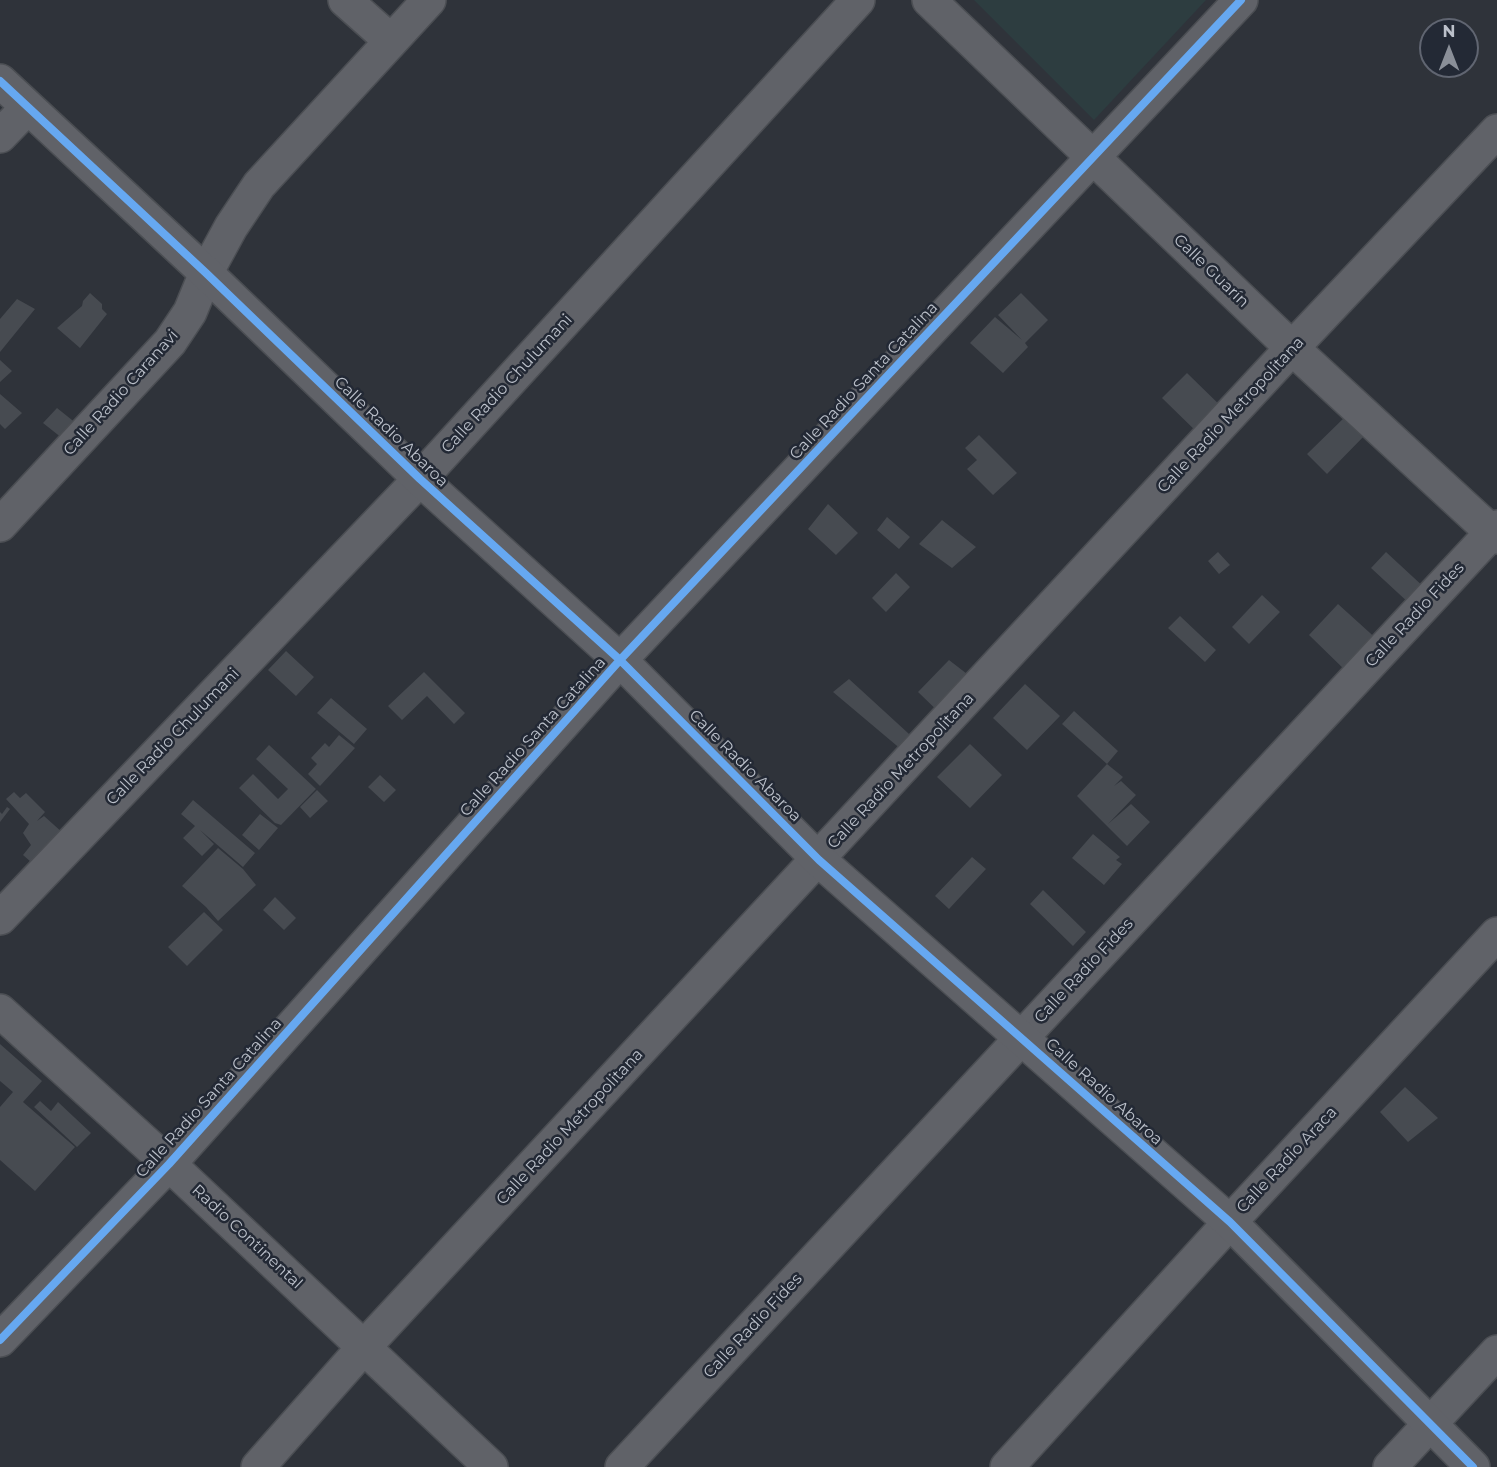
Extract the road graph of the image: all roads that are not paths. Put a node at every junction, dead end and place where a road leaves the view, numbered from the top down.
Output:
1 (345, 0) edge
2 (429, 0) edge
3 (858, 0) edge
4 (929, 0) edge
5 (1241, 0) edge
6 (391, 41) junction
7 (0, 81) edge
8 (28, 107) junction
9 (1497, 131) edge
10 (0, 136) edge
11 (1093, 157) junction
12 (206, 273) junction
13 (1292, 348) junction
14 (420, 479) junction
15 (0, 525) edge
16 (1495, 532) edge
17 (620, 660) junction
18 (819, 860) junction
19 (0, 918) edge
20 (1497, 934) edge
21 (0, 1011) edge
22 (1021, 1038) junction
23 (169, 1164) junction
24 (1230, 1222) junction
25 (0, 1340) edge
26 (364, 1347) junction
27 (1497, 1352) edge
28 (1429, 1425) junction
29 (258, 1467) edge
30 (491, 1467) edge
31 (622, 1467) edge
32 (1006, 1467) edge
33 (1390, 1467) edge
34 (1473, 1467) edge

1 - 6 street
2 - 6 street, Calle Radio Caranavi
3 - 14 street, Calle Radio Chulumani
4 - 11 street, Calle Guarín
5 - 11 street, Calle Radio Santa Catalina
6 - 12 street, Calle Radio Caranavi
7 - 8 street, Calle Radio Abaroa
8 - 10 street
8 - 12 street, Calle Radio Abaroa
9 - 13 street, Calle Radio Metropolitana
11 - 13 street, Calle Guarín
11 - 17 street, Calle Radio Santa Catalina
12 - 14 street, Calle Radio Abaroa
12 - 15 street, Calle Radio Caranavi
13 - 16 street, Calle Guarín
13 - 18 street, Calle Radio Metropolitana
14 - 17 street, Calle Radio Abaroa
14 - 19 street, Calle Radio Chulumani
16 - 22 street, Calle Radio Fides
17 - 18 street, Calle Radio Abaroa
17 - 23 street, Calle Radio Santa Catalina
18 - 22 street, Calle Radio Abaroa
18 - 26 street, Calle Radio Metropolitana
20 - 24 street, Calle Radio Araca
21 - 23 street, Radio Continental
22 - 24 street, Calle Radio Abaroa
22 - 31 street, Calle Radio Fides
23 - 25 street, Calle Radio Santa Catalina
23 - 26 street, Radio Continental
24 - 28 street, Calle Radio Abaroa
24 - 32 street, Calle Radio Araca
26 - 29 street, Calle Radio Metropolitana
26 - 30 street, Radio Continental
27 - 28 street
28 - 33 street
28 - 34 street, Calle Radio Abaroa

